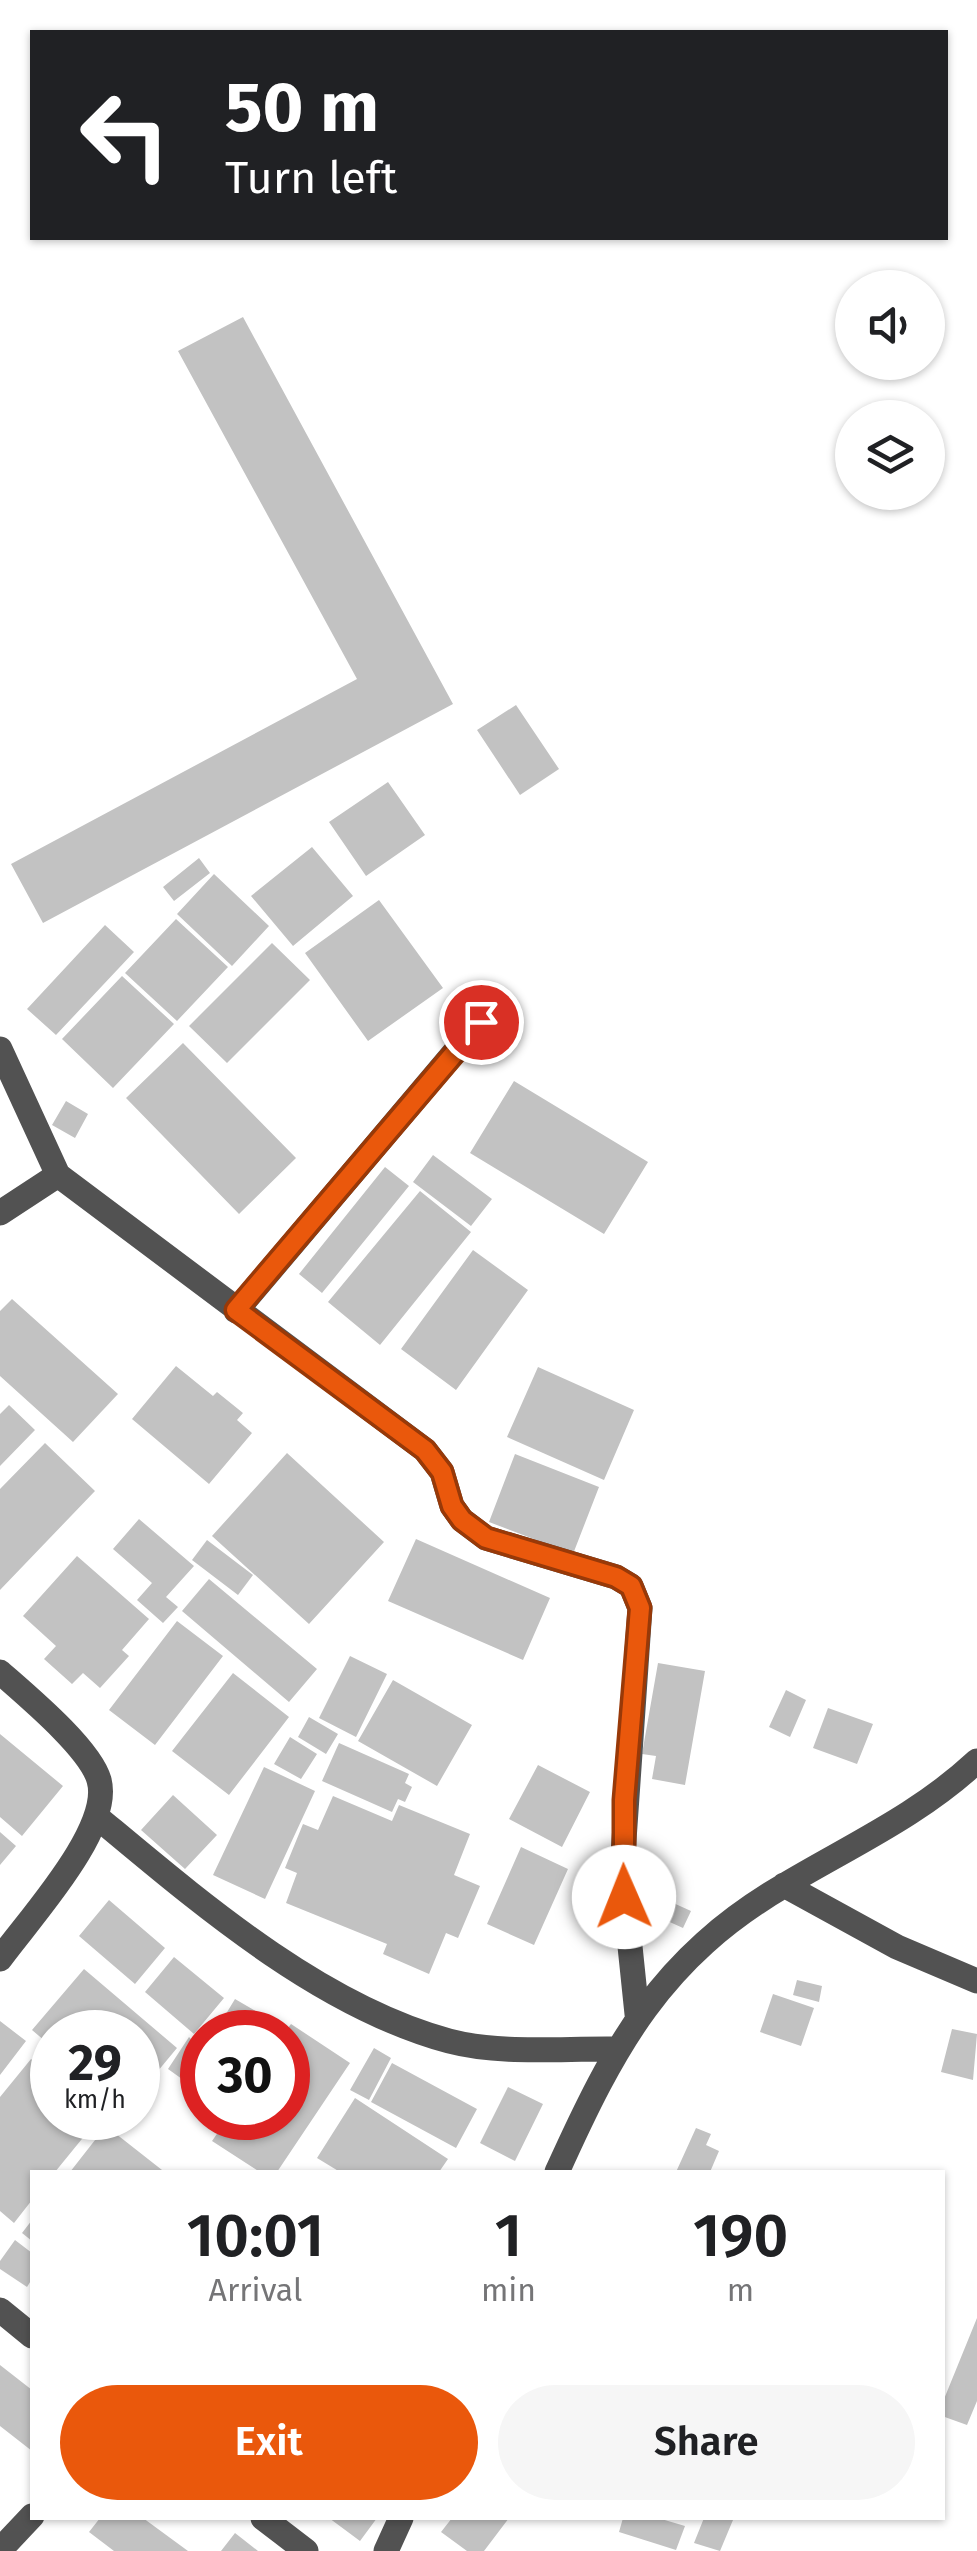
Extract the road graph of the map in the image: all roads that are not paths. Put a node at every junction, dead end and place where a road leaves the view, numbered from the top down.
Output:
1 (481, 1022) dead end
2 (0, 1048) edge
3 (58, 1175) junction
4 (0, 1213) edge
5 (236, 1310) junction
6 (0, 1672) edge
7 (977, 1761) edge
8 (97, 1816) junction
9 (784, 1885) junction
10 (0, 1959) edge
11 (977, 1981) edge
12 (638, 2014) junction
13 (617, 2049) junction
14 (558, 2170) edge
15 (0, 2310) edge
16 (30, 2334) edge
17 (30, 2518) edge
18 (266, 2520) edge
19 (400, 2520) edge
20 (0, 2550) edge
21 (306, 2551) edge
22 (386, 2551) edge

1 - 5 street
2 - 3 street
3 - 4 street
3 - 5 street
5 - 12 street
6 - 8 street
7 - 9 street
8 - 10 street
8 - 13 street
9 - 11 street
9 - 12 street
12 - 13 street
13 - 14 street
15 - 16 street
17 - 20 street
18 - 21 street
19 - 22 street

